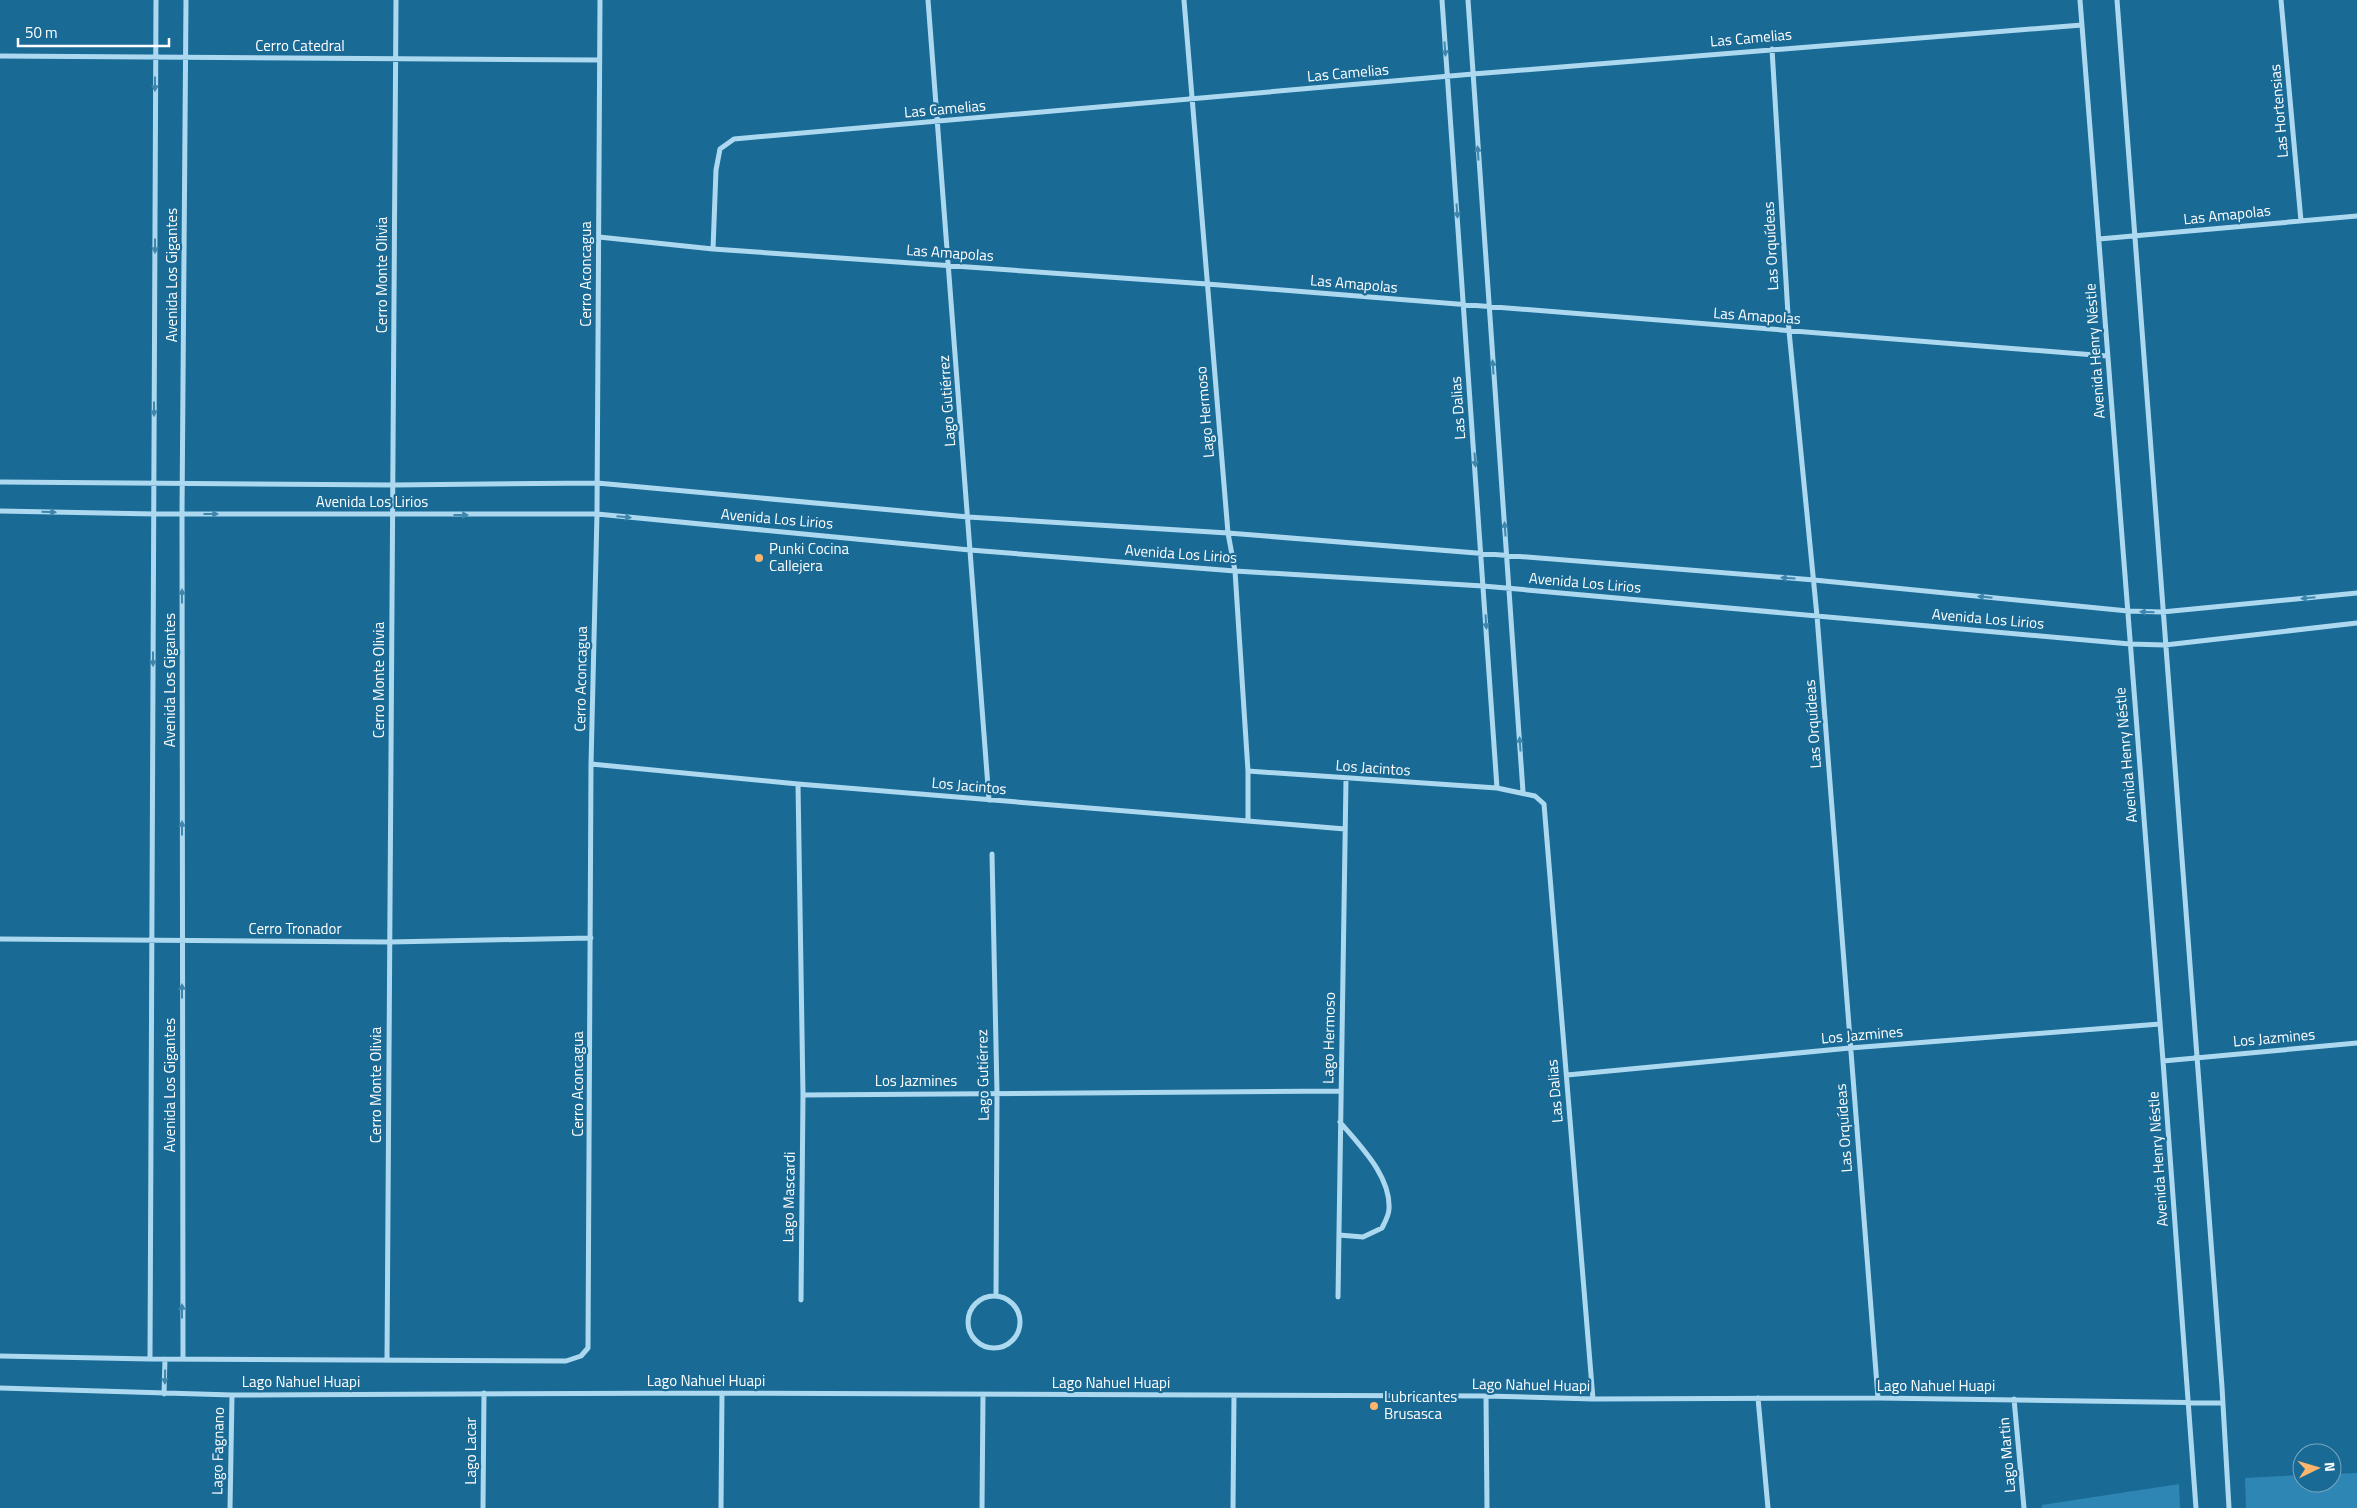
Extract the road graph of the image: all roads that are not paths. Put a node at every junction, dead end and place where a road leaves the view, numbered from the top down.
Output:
1 (156, 0) edge
2 (186, 0) edge
3 (396, 0) edge
4 (600, 0) edge
5 (928, 0) edge
6 (1184, 0) edge
7 (1442, 0) edge
8 (1468, 0) edge
9 (2080, 0) edge
10 (2117, 0) edge
11 (2281, 0) edge
12 (2082, 25) junction
13 (1772, 49) junction
14 (0, 56) edge
15 (155, 58) junction
16 (186, 58) junction
17 (396, 60) junction
18 (600, 60) junction
19 (1473, 74) junction
20 (1447, 76) junction
21 (1192, 100) junction
22 (938, 122) junction
23 (2357, 216) edge
24 (2301, 220) junction
25 (598, 237) junction
26 (2135, 237) junction
27 (2099, 239) junction
28 (713, 249) junction
29 (949, 265) junction
30 (1207, 284) junction
31 (1464, 306) junction
32 (1489, 308) junction
33 (1789, 331) junction
34 (2107, 356) junction
35 (0, 482) edge
36 (597, 483) junction
37 (154, 484) junction
38 (183, 484) junction
39 (393, 485) junction
40 (0, 511) edge
41 (182, 513) junction
42 (154, 514) junction
43 (597, 514) junction
44 (392, 515) junction
45 (968, 516) junction
46 (1228, 533) junction
47 (970, 550) junction
48 (1481, 554) junction
49 (1507, 556) junction
50 (1234, 571) junction
51 (1814, 580) junction
52 (1483, 586) junction
53 (1509, 589) junction
54 (2357, 593) edge
55 (2128, 611) junction
56 (2162, 612) junction
57 (1817, 616) junction
58 (2357, 623) edge
59 (2130, 644) junction
60 (2165, 645) junction
61 (591, 764) junction
62 (1248, 771) junction
63 (1346, 779) junction
64 (798, 784) junction
65 (1497, 788) junction
66 (1523, 792) junction
67 (989, 800) junction
68 (1248, 821) junction
69 (1345, 829) junction
70 (992, 854) dead end
71 (591, 938) junction
72 (0, 939) edge
73 (151, 941) junction
74 (182, 941) junction
75 (390, 942) junction
76 (2160, 1024) junction
77 (2357, 1043) edge
78 (1850, 1048) junction
79 (2196, 1058) junction
80 (2163, 1060) junction
81 (1566, 1075) junction
82 (1340, 1091) junction
83 (997, 1094) junction
84 (803, 1095) junction
85 (1340, 1122) junction
86 (1339, 1235) junction
87 (996, 1296) junction
88 (1338, 1297) dead end
89 (801, 1300) dead end
90 (0, 1356) edge
91 (581, 1356) joint
92 (150, 1359) junction
93 (165, 1359) junction
94 (182, 1360) junction
95 (387, 1360) junction
96 (0, 1388) edge
97 (484, 1393) junction
98 (722, 1393) junction
99 (164, 1394) junction
100 (232, 1394) junction
101 (983, 1396) junction
102 (1234, 1396) junction
103 (1486, 1396) junction
104 (1758, 1398) junction
105 (1878, 1398) junction
106 (2014, 1399) junction
107 (1593, 1400) junction
108 (2189, 1403) junction
109 (2222, 1403) junction
110 (230, 1508) edge
111 (483, 1508) edge
112 (721, 1508) edge
113 (982, 1508) edge
114 (1233, 1508) edge
115 (1487, 1508) edge
116 (1768, 1508) edge
117 (2024, 1508) edge
118 (2196, 1508) edge
119 (2229, 1508) edge

1 - 15 street, Avenida Los Gigantes
2 - 16 street, Avenida Los Gigantes
3 - 17 street, Cerro Monte Olivia
4 - 18 street, Cerro Aconcagua
5 - 22 street, Lago Gutiérrez
6 - 21 street, Lago Hermoso
7 -> 20 street, Las Dalias
8 - 19 street
9 - 12 street, Avenida Henry Néstle
10 - 26 street
11 - 24 street, Las Hortensias
12 - 13 street, Las Camelias
12 - 27 street, Avenida Henry Néstle
13 - 19 street, Las Camelias
13 - 33 street, Las Orquídeas
14 - 15 street, Cerro Catedral
15 - 16 street, Cerro Catedral
15 -> 37 street, Avenida Los Gigantes
16 - 17 street, Cerro Catedral
16 - 38 street, Avenida Los Gigantes
17 - 18 street, Cerro Catedral
17 - 39 street, Cerro Monte Olivia
18 - 25 street, Cerro Aconcagua
19 - 20 street, Las Camelias
32 -> 19 street
20 - 21 street, Las Camelias
20 -> 31 street, Las Dalias
21 - 22 street, Las Camelias
21 - 30 street, Lago Hermoso
22 - 28 street, Las Camelias
22 - 29 street, Lago Gutiérrez
23 - 24 street, Las Amapolas
24 - 26 street, Las Amapolas
25 - 28 street, Las Amapolas
25 - 36 street, Cerro Aconcagua
26 - 27 street, Las Amapolas
26 - 56 street
27 - 34 street, Avenida Henry Néstle
28 - 29 street, Las Amapolas
29 - 30 street, Las Amapolas
29 - 45 street, Lago Gutiérrez
30 - 31 street, Las Amapolas
30 - 46 street, Lago Hermoso
31 - 32 street, Las Amapolas
31 -> 48 street, Las Dalias
32 - 33 street, Las Amapolas
49 -> 32 street
33 - 34 street, Las Amapolas
33 - 51 street, Las Orquídeas
34 - 55 street, Avenida Henry Néstle
35 - 37 street, Avenida Los Lirios
36 - 39 street, Avenida Los Lirios
36 - 43 street, Cerro Aconcagua
36 - 45 street, Avenida Los Lirios
37 - 38 street, Avenida Los Lirios
37 - 42 street, Avenida Los Gigantes
38 - 39 street, Avenida Los Lirios
38 - 41 street, Avenida Los Gigantes
39 - 44 street, Cerro Monte Olivia
40 -> 42 street, Avenida Los Lirios
41 - 42 street, Avenida Los Lirios
41 -> 44 street, Avenida Los Lirios
74 -> 41 street, Avenida Los Gigantes
42 -> 73 street, Avenida Los Gigantes
44 -> 43 street, Avenida Los Lirios
43 -> 47 street, Avenida Los Lirios
43 - 61 street, Cerro Aconcagua
44 - 75 street, Cerro Monte Olivia
45 - 46 street, Avenida Los Lirios
45 - 47 street, Lago Gutiérrez
46 - 48 street, Avenida Los Lirios
46 - 50 street, Lago Hermoso
47 - 50 street, Avenida Los Lirios
47 - 67 street, Lago Gutiérrez
48 - 49 street, Avenida Los Lirios
48 - 52 street, Las Dalias
51 -> 49 street, Avenida Los Lirios
49 - 53 street
50 - 52 street, Avenida Los Lirios
50 - 62 street, Lago Hermoso
55 -> 51 street, Avenida Los Lirios
51 - 57 street, Las Orquídeas
52 - 53 street, Avenida Los Lirios
52 -> 65 street, Las Dalias
53 - 57 street, Avenida Los Lirios
66 -> 53 street
54 -> 56 street, Avenida Los Lirios
56 -> 55 street, Avenida Los Lirios
55 - 59 street, Avenida Henry Néstle
56 - 60 street
57 - 59 street, Avenida Los Lirios
57 - 78 street, Las Orquídeas
58 - 60 street, Avenida Los Lirios
59 - 60 street, Avenida Los Lirios
59 - 76 street, Avenida Henry Néstle
60 - 79 street
61 - 64 street, Los Jacintos
61 - 71 street, Cerro Aconcagua
62 - 63 street, Los Jacintos
62 - 68 street, Lago Hermoso
63 - 65 street, Los Jacintos
63 - 69 street, Lago Hermoso
64 - 67 street, Los Jacintos
64 - 84 street
65 - 66 street, Las Dalias
66 - 81 street, Las Dalias
67 - 68 street, Los Jacintos
68 - 69 street, Los Jacintos
69 - 82 street, Lago Hermoso
70 - 83 street, Lago Gutiérrez
71 - 75 street, Cerro Tronador
71 - 91 street, Cerro Aconcagua
72 - 73 street, Cerro Tronador
73 - 74 street, Cerro Tronador
73 - 92 street, Avenida Los Gigantes
74 - 75 street, Cerro Tronador
94 -> 74 street, Avenida Los Gigantes
75 - 95 street, Cerro Monte Olivia
76 - 78 street, Los Jazmines
76 - 80 street, Avenida Henry Néstle
77 - 79 street, Los Jazmines
78 - 81 street, Los Jazmines
78 - 105 street, Las Orquídeas
79 - 80 street, Los Jazmines
79 - 109 street
80 - 108 street, Avenida Henry Néstle
81 - 107 street, Las Dalias
82 - 83 street, Los Jazmines
82 - 85 street, Lago Hermoso
83 - 84 street, Los Jazmines
83 - 87 street, Lago Gutiérrez
84 - 89 street, Lago Mascardi
85 - 86 street, Lago Hermoso
85 - 86 street
86 - 88 street, Lago Hermoso
87 - 87 street
90 - 92 street, Lago Nahuel Huapi
91 - 95 street, Lago Nahuel Huapi
92 - 93 street, Lago Nahuel Huapi
93 - 94 street, Lago Nahuel Huapi
93 -> 99 street
94 - 95 street, Lago Nahuel Huapi
96 - 99 street, Lago Nahuel Huapi
97 - 98 street, Lago Nahuel Huapi
97 - 100 street, Lago Nahuel Huapi
97 - 111 street, Lago Lacar
98 - 101 street, Lago Nahuel Huapi
98 - 112 street
99 - 100 street, Lago Nahuel Huapi
100 - 110 street, Lago Fagnano
101 - 102 street, Lago Nahuel Huapi
101 - 113 street
102 - 103 street, Lago Nahuel Huapi
102 - 114 street
103 - 107 street, Lago Nahuel Huapi
103 - 115 street
104 - 105 street, Lago Nahuel Huapi
104 - 107 street, Lago Nahuel Huapi
104 - 116 street
105 - 106 street, Lago Nahuel Huapi
106 - 108 street, Lago Nahuel Huapi
106 - 117 street, Lago Martin
108 - 109 street, Lago Nahuel Huapi
108 - 118 street, Avenida Henry Néstle
109 - 119 street

